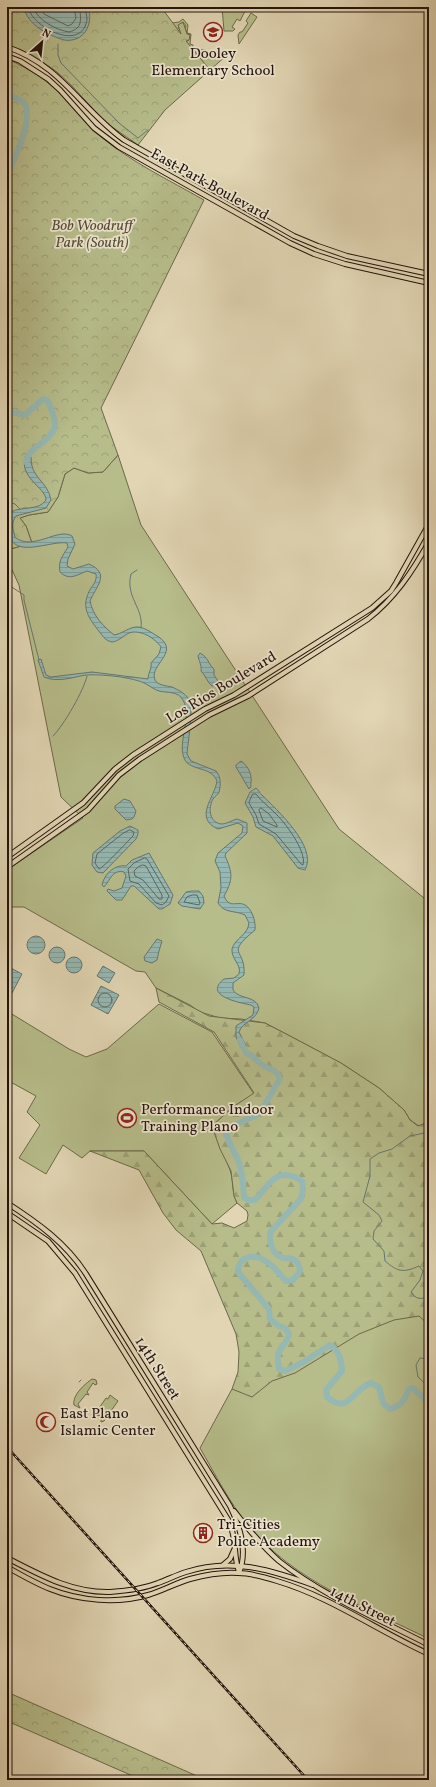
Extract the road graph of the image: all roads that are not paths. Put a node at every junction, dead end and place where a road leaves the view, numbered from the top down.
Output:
1 (7, 47) edge
2 (7, 56) edge
3 (429, 274) edge
4 (429, 282) edge
5 (429, 524) edge
6 (429, 542) edge
7 (7, 857) edge
8 (7, 867) edge
9 (7, 1203) edge
10 (7, 1213) edge
11 (202, 1462) junction
12 (195, 1466) junction
13 (230, 1506) junction
14 (236, 1546) junction
15 (7, 1558) edge
16 (222, 1565) junction
17 (236, 1565) junction
18 (242, 1566) junction
19 (7, 1568) edge
20 (187, 1571) junction
21 (239, 1573) junction
22 (191, 1579) junction
23 (314, 1585) junction
24 (429, 1645) edge
25 (427, 1653) edge

1 - 3 main road, East Park Boulevard
2 - 4 main road, East Park Boulevard
5 - 7 main road, Los Rios Boulevard
6 - 8 main road, Los Rios Boulevard
9 - 11 main road, 14th Street
10 - 12 main road, 14th Street
11 - 12 main road
11 - 13 main road, 14th Street
12 - 14 main road, 14th Street
13 - 18 main road, 14th Street
13 - 23 main road
14 - 16 main road
14 - 17 main road, 14th Street
15 - 20 main road
16 - 17 main road
16 - 20 main road
17 - 18 main road
17 - 21 main road, 14th Street
18 - 21 main road, 14th Street
18 - 23 main road
19 - 22 main road
20 - 22 main road
21 - 22 main road
21 - 25 main road, 14th Street
23 - 24 main road, 14th Street
24 - 25 main road

